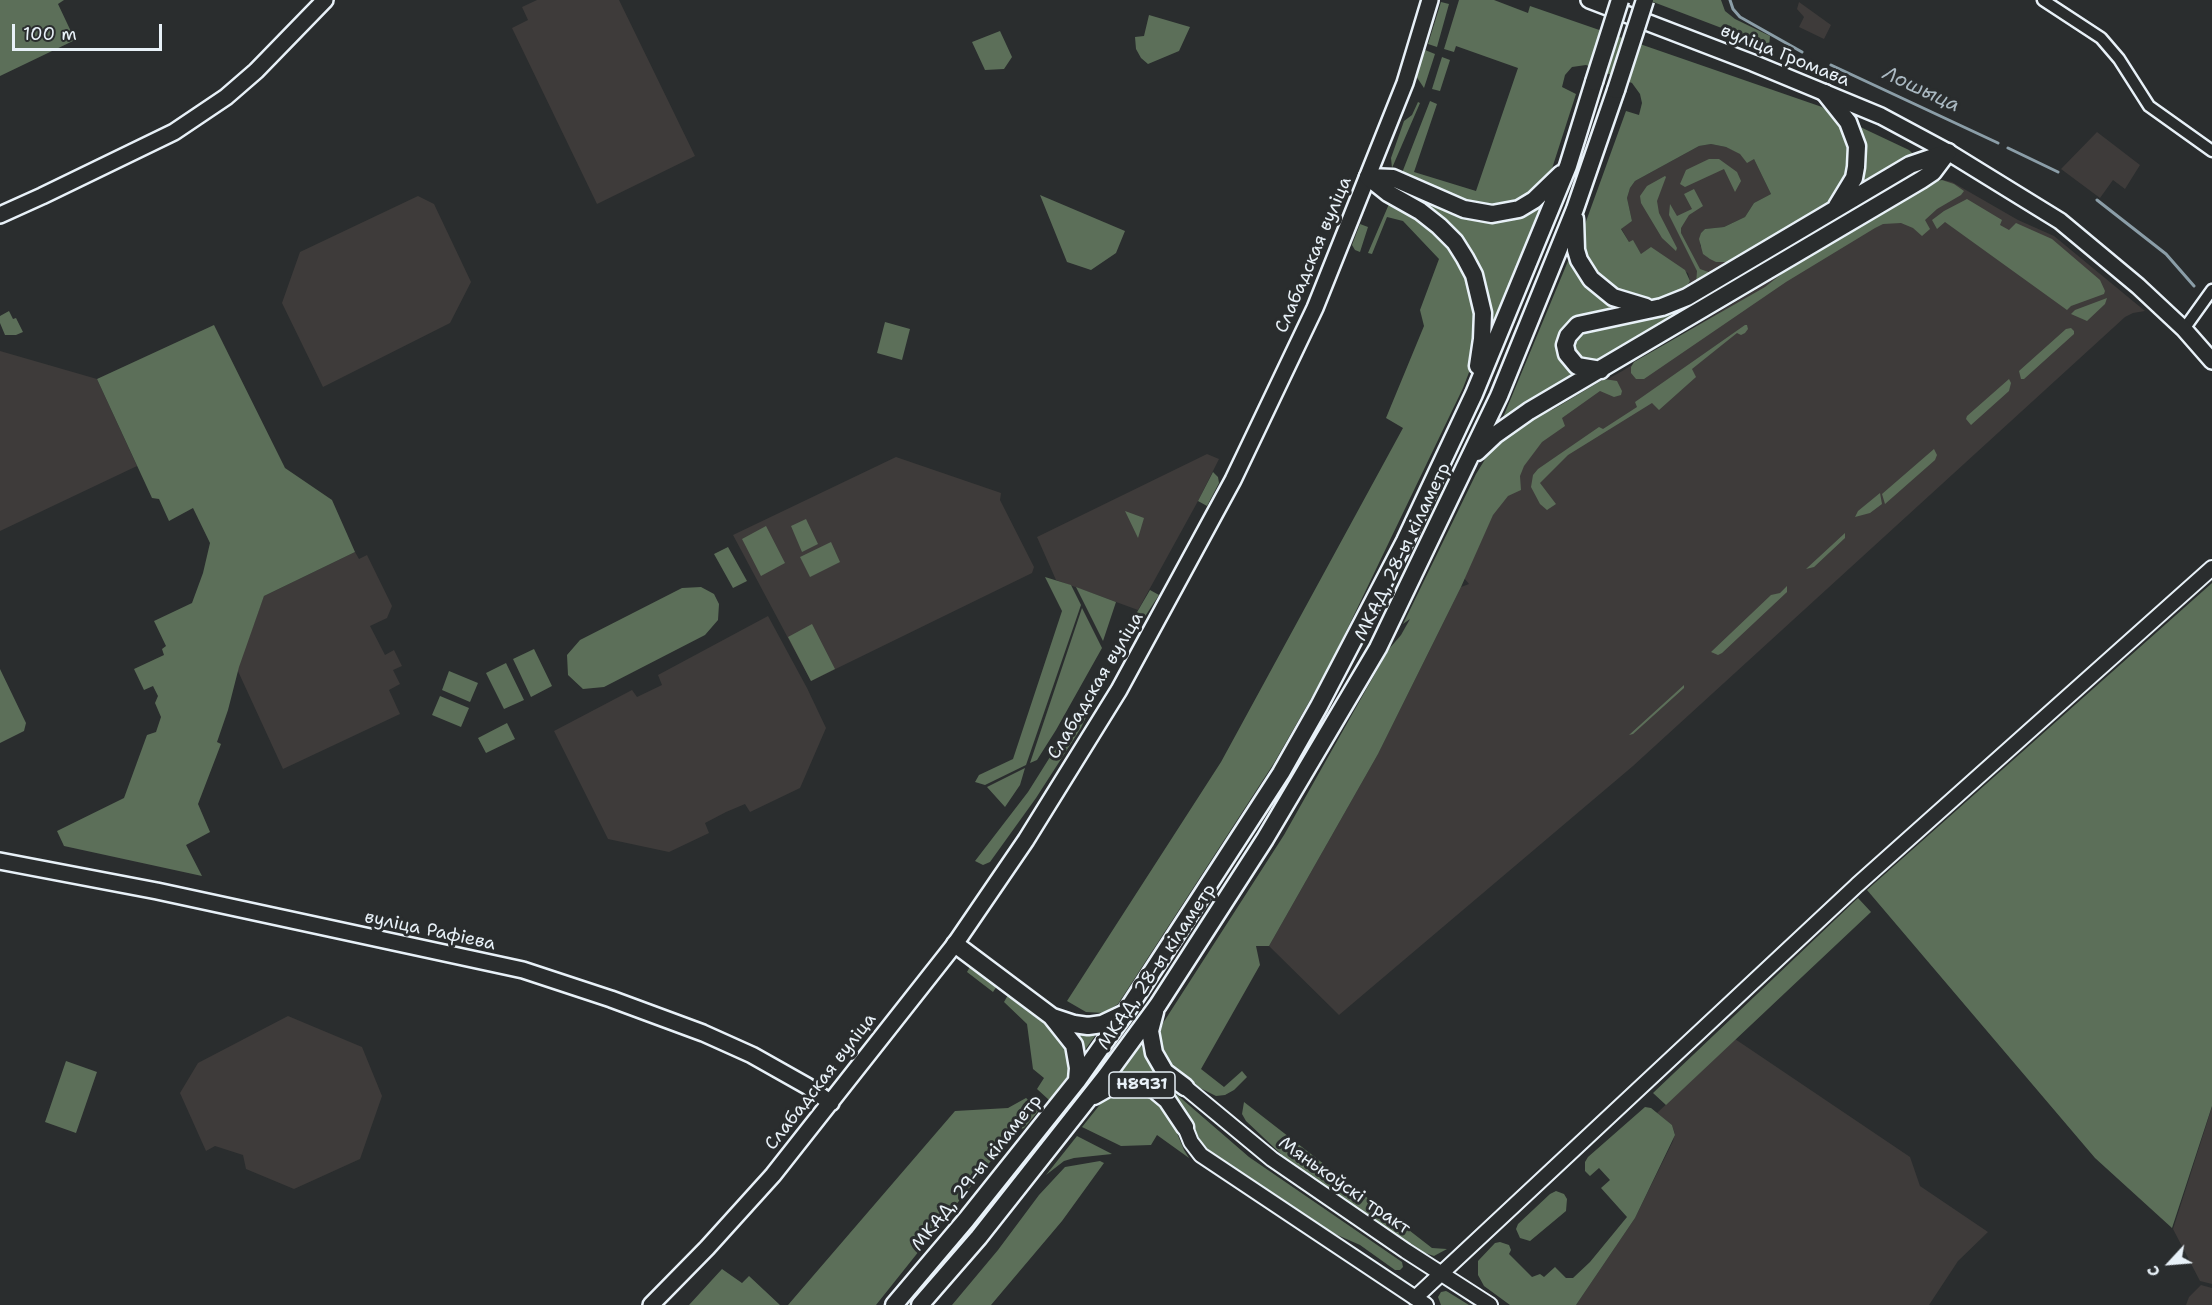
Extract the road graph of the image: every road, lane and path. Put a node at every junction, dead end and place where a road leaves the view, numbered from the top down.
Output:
1 (325, 0) edge
2 (1430, 0) edge
3 (1589, 0) edge
4 (1620, 0) edge
5 (1645, 0) edge
6 (2043, 0) edge
7 (1825, 93) junction
8 (2212, 151) edge
9 (1954, 156) junction
10 (1568, 166) junction
11 (1368, 177) junction
12 (1575, 209) junction
13 (1834, 210) junction
14 (0, 215) edge
15 (2212, 290) edge
16 (1650, 308) junction
17 (2184, 329) junction
18 (2212, 361) edge
19 (1601, 370) junction
20 (1474, 394) junction
21 (1467, 465) junction
22 (2212, 568) edge
23 (0, 861) edge
24 (955, 944) junction
25 (1158, 1005) junction
26 (1126, 1012) junction
27 (1051, 1017) junction
28 (1089, 1063) joint
29 (1077, 1081) junction
30 (1185, 1087) joint
31 (1086, 1101) junction
32 (831, 1102) junction
33 (1185, 1127) joint
34 (1441, 1274) junction
35 (1420, 1301) edge
36 (651, 1305) edge
37 (894, 1305) edge
38 (920, 1305) edge
39 (1490, 1305) edge

1 - 14 main road
2 - 11 main road, Слабадская вуліца
3 - 7 main road, вуліца Громава
4 - 10 highway, МКАД, 28-ы кіламетр, bridge
5 - 12 highway, МКАД, 28-ы кіламетр, bridge
6 - 8 street
7 - 9 main road, вуліца Громава
7 - 13 highway
9 - 13 highway
9 - 17 main road, вуліца Громава
9 - 19 highway
10 - 11 highway
10 - 20 highway, МКАД, 28-ы кіламетр
11 - 20 highway
11 - 24 main road, Слабадская вуліца
12 - 16 highway
12 - 21 highway, МКАД, 28-ы кіламетр
13 - 16 highway
15 - 17 street
16 - 19 highway
17 - 18 main road, вуліца Громава
19 - 21 highway
20 - 26 highway, МКАД, 28-ы кіламетр
21 - 25 highway, МКАД, 28-ы кіламетр
22 - 34 street
23 - 32 main road, вуліца Рафіева
24 - 27 highway
24 - 32 main road, Слабадская вуліца
25 - 30 highway, Н8931
25 - 31 highway, МКАД, 28-ы кіламетр
26 - 27 highway
26 - 28 highway, МКАД, 28-ы кіламетр
27 - 29 highway
28 - 29 highway, МКАД, 29-ы кіламетр
29 - 37 highway, МКАД, 29-ы кіламетр
30 - 34 street, Мянькоўскі тракт / Н8931
31 - 33 highway, Н8931
31 - 38 highway
32 - 36 main road, Слабадская вуліца
33 - 35 street, Н8931
34 - 35 street
34 - 39 street, Мянькоўскі тракт / Н8931

